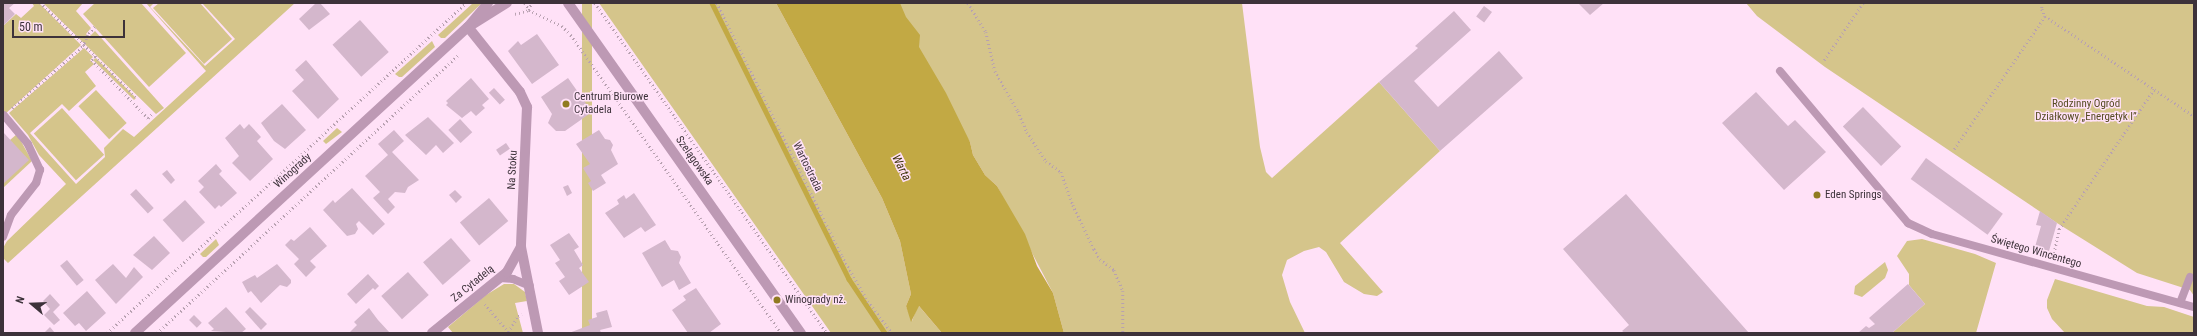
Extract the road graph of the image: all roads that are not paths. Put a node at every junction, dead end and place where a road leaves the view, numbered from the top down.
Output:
1 (488, 3) edge
2 (507, 3) edge
3 (568, 3) edge
4 (468, 27) junction
5 (1780, 71) dead end
6 (4, 115) road end
7 (3, 237) edge
8 (521, 247) junction
9 (2190, 277) dead end
10 (500, 278) junction
11 (530, 286) junction
12 (2180, 303) junction
13 (2194, 307) edge
14 (135, 333) edge
15 (432, 333) edge
16 (538, 333) edge
17 (800, 333) edge

1 - 4 street, Winogrady
2 - 4 street, Winogrady
3 - 17 street, Szelągowska
4 - 8 street, Na Stoku
4 - 14 street, Winogrady
5 - 12 lane, Świętego Wincentego
6 - 7 lane
8 - 10 street, Za Cytadelą
8 - 11 street, Na Stoku
9 - 12 lane
10 - 11 lane
10 - 15 street, Za Cytadelą
11 - 16 street, Na Stoku
12 - 13 lane, Świętego Wincentego

